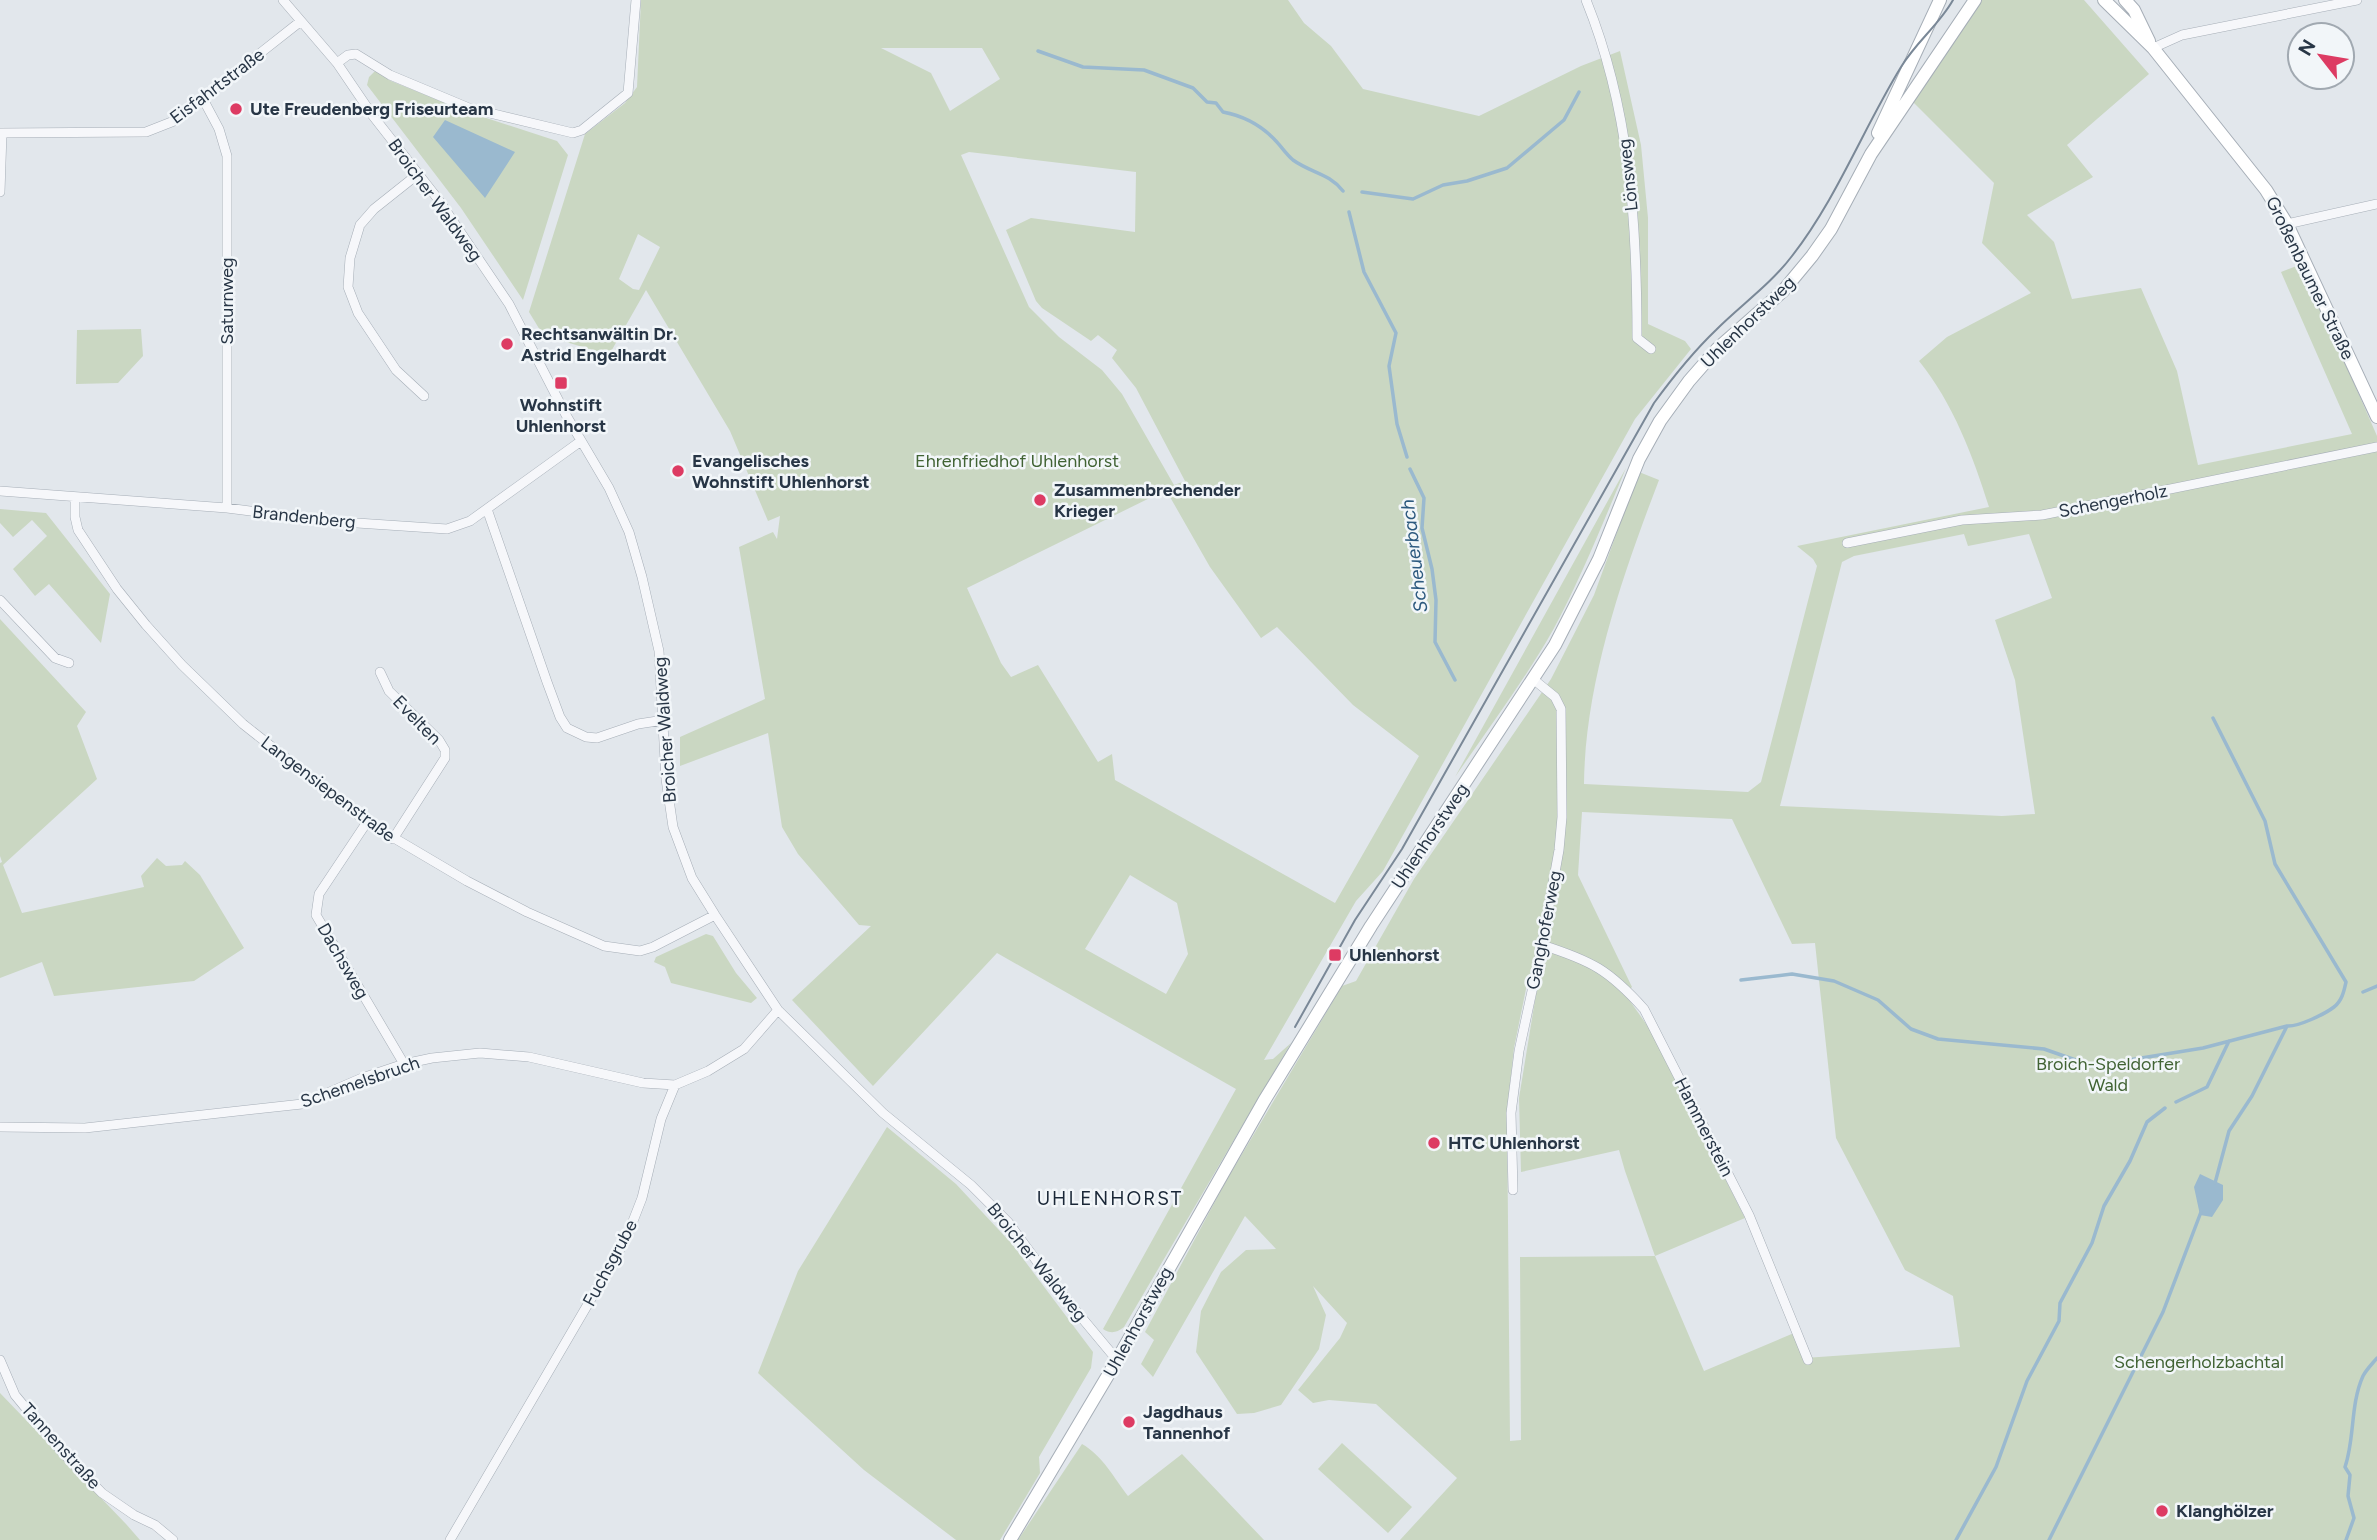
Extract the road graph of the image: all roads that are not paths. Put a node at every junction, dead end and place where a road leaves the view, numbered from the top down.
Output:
1 (283, 0) edge
2 (636, 0) edge
3 (1586, 0) edge
4 (1940, 0) edge
5 (1975, 0) edge
6 (2105, 0) edge
7 (2125, 0) edge
8 (2357, 0) edge
9 (300, 21) junction
10 (2153, 48) junction
11 (337, 63) junction
12 (203, 99) junction
13 (1, 133) edge
14 (1871, 153) junction
15 (418, 174) junction
16 (0, 192) edge
17 (2377, 204) edge
18 (2287, 224) junction
19 (1651, 349) dead end
20 (424, 396) dead end
21 (2377, 417) edge
22 (581, 441) junction
23 (2377, 447) edge
24 (0, 491) edge
25 (75, 497) junction
26 (227, 508) junction
27 (487, 509) junction
28 (1847, 542) dead end
29 (0, 600) edge
30 (69, 663) dead end
31 (380, 672) dead end
32 (1533, 679) junction
33 (664, 720) junction
34 (367, 822) junction
35 (393, 839) junction
36 (715, 915) junction
37 (1542, 945) junction
38 (778, 1010) junction
39 (404, 1064) junction
40 (675, 1085) junction
41 (0, 1127) edge
42 (1513, 1190) dead end
43 (0, 1360) edge
44 (1117, 1360) junction
45 (1808, 1360) dead end
46 (173, 1540) edge
47 (450, 1540) edge
48 (1010, 1540) edge

1 - 9 street, Broicher Waldweg
2 - 11 street
3 - 19 street, Lönsweg
4 - 14 main road, Uhlenhorstweg
5 - 14 main road, Uhlenhorstweg
6 - 10 main road, Großenbaumer Straße
7 - 10 main road, Großenbaumer Straße
8 - 10 street
9 - 11 street, Broicher Waldweg
9 - 12 street, Eisfahrtstraße
10 - 18 main road, Großenbaumer Straße
11 - 15 street, Broicher Waldweg
12 - 13 street, Eisfahrtstraße
12 - 26 street, Saturnweg
13 - 16 street
14 - 32 main road, Uhlenhorstweg
15 - 20 street
15 - 22 street, Broicher Waldweg
17 - 18 street
18 - 21 main road, Großenbaumer Straße
22 - 27 street, Brandenberg
22 - 33 street, Broicher Waldweg
23 - 28 street, Schengerholz
24 - 25 street, Brandenberg
25 - 26 street, Brandenberg
25 - 34 street, Langensiepenstraße
26 - 27 street, Brandenberg
27 - 33 street
29 - 30 street
31 - 35 street, Evelten
32 - 37 street, Ganghoferweg
32 - 44 main road, Uhlenhorstweg
33 - 36 street, Broicher Waldweg
34 - 35 street, Langensiepenstraße
34 - 39 street, Dachsweg
35 - 36 street, Langensiepenstraße
36 - 38 street, Broicher Waldweg
37 - 42 street, Ganghoferweg
37 - 45 street, Hammerstein
38 - 40 street
38 - 44 street, Broicher Waldweg
39 - 40 street, Schemelsbruch
39 - 41 street, Schemelsbruch
40 - 47 street, Fuchsgrube
43 - 46 street, Tannenstraße
44 - 48 main road, Uhlenhorstweg

